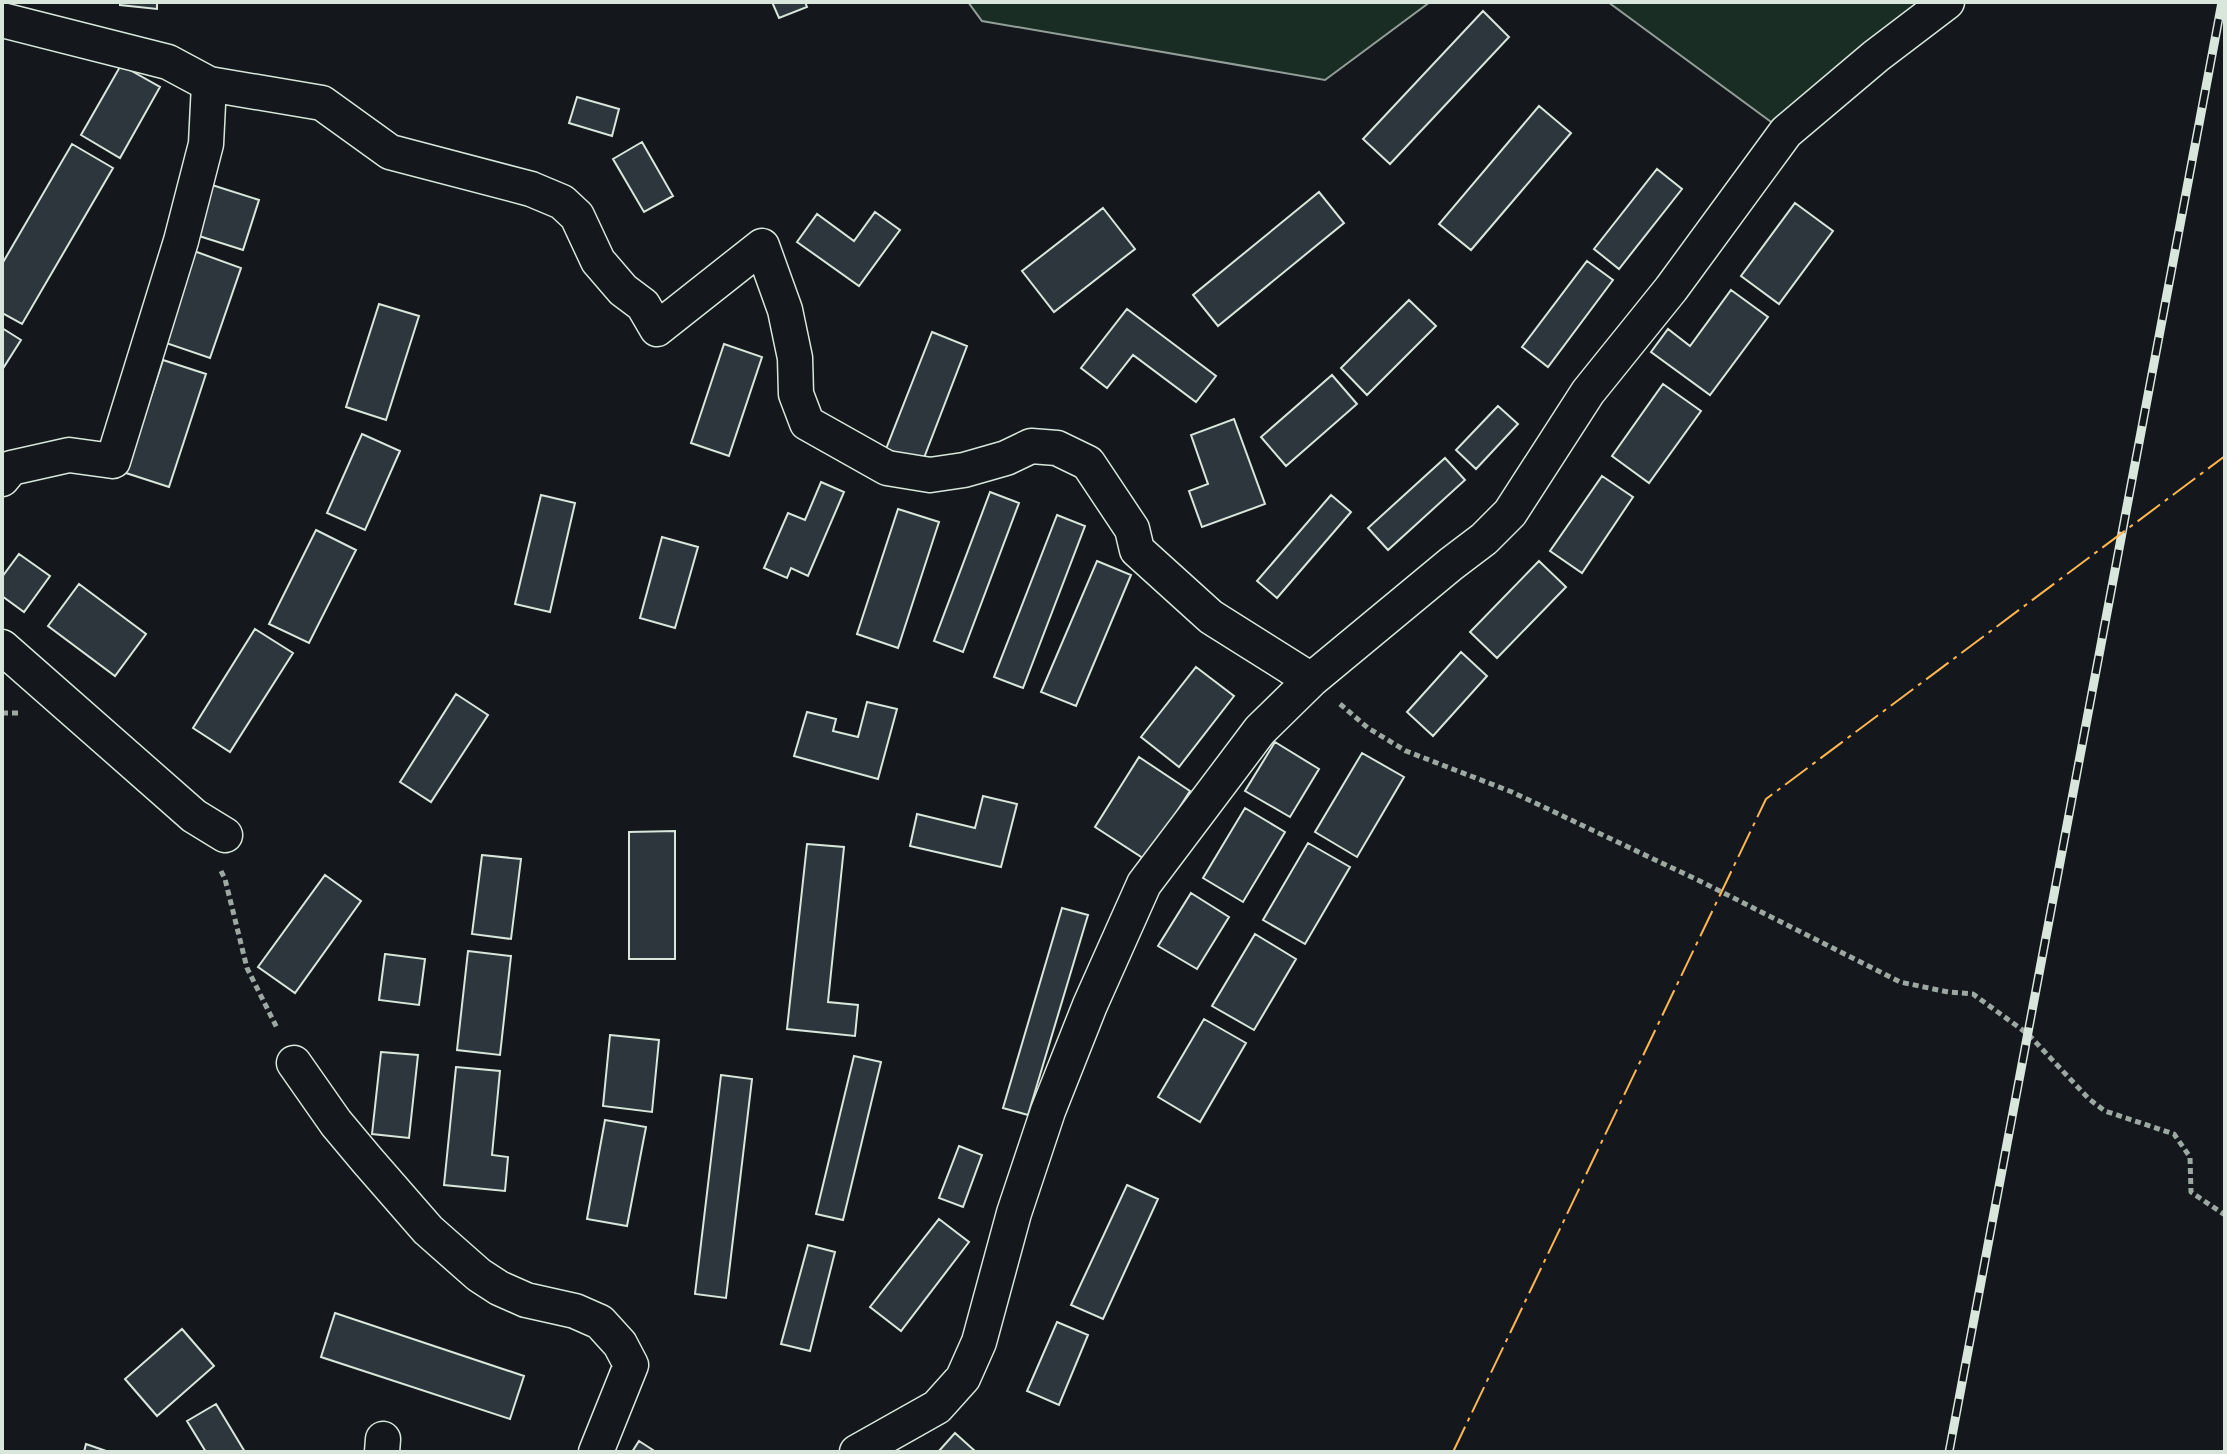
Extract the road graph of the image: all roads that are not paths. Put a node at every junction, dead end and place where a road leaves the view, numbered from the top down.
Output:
1 (1947, 2) edge
2 (2, 20) edge
3 (209, 84) junction
4 (2, 479) edge
5 (2, 647) edge
6 (1311, 680) junction
7 (222, 851) road end
8 (294, 1063) road end
9 (596, 1452) edge
10 (857, 1452) edge

1 - 6 street
2 - 3 street
3 - 4 street
3 - 6 street
5 - 7 street
6 - 10 street
8 - 9 street

